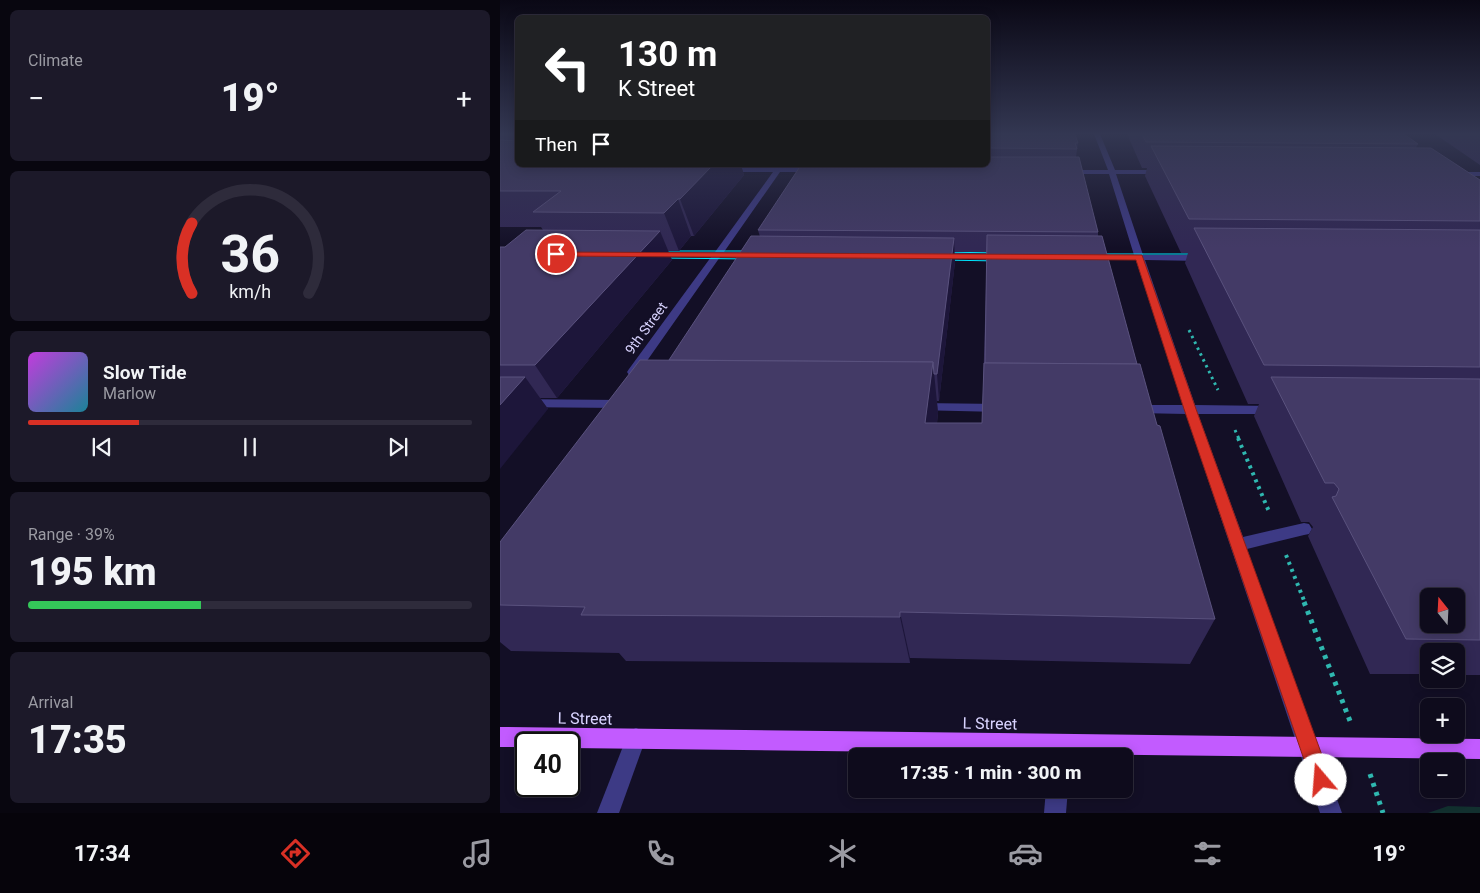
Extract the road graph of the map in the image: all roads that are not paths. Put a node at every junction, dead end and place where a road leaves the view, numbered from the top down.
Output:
1 (777, 172) edge
2 (1062, 172) edge
3 (1112, 172) junction
4 (1175, 172) edge
5 (1480, 174) edge
6 (1458, 184) edge
7 (646, 254) edge
8 (718, 255) junction
9 (762, 255) edge
10 (924, 256) edge
11 (1010, 257) edge
12 (1077, 257) edge
13 (1139, 257) junction
14 (1214, 258) edge
15 (500, 403) edge
16 (610, 404) junction
17 (630, 404) edge
18 (905, 407) edge
19 (1013, 408) edge
20 (1122, 409) edge
21 (1190, 409) junction
22 (1280, 410) edge
23 (598, 420) edge
24 (1304, 529) dead end
25 (1238, 545) junction
26 (500, 737) edge
27 (636, 738) junction
28 (990, 748) edge
29 (1310, 748) junction
30 (1133, 749) edge
31 (1480, 749) edge
32 (1056, 798) edge
33 (608, 813) edge
34 (1054, 813) edge
35 (1331, 813) edge

1 - 8 street, 9th Street
2 - 3 street
3 - 4 street
3 - 13 street
5 - 6 street
7 - 8 street
8 - 9 street
8 - 16 street, 9th Street
10 - 11 street
12 - 13 street
13 - 14 street
13 - 21 street
15 - 16 street
16 - 17 street
16 - 23 street, 9th Street
18 - 19 street
20 - 21 street
21 - 22 street
21 - 25 street
24 - 25 street
25 - 29 street
26 - 27 main road, L Street
27 - 28 main road, L Street
27 - 33 street
29 - 30 main road, L Street
29 - 31 main road, L Street
29 - 35 street
32 - 34 street

